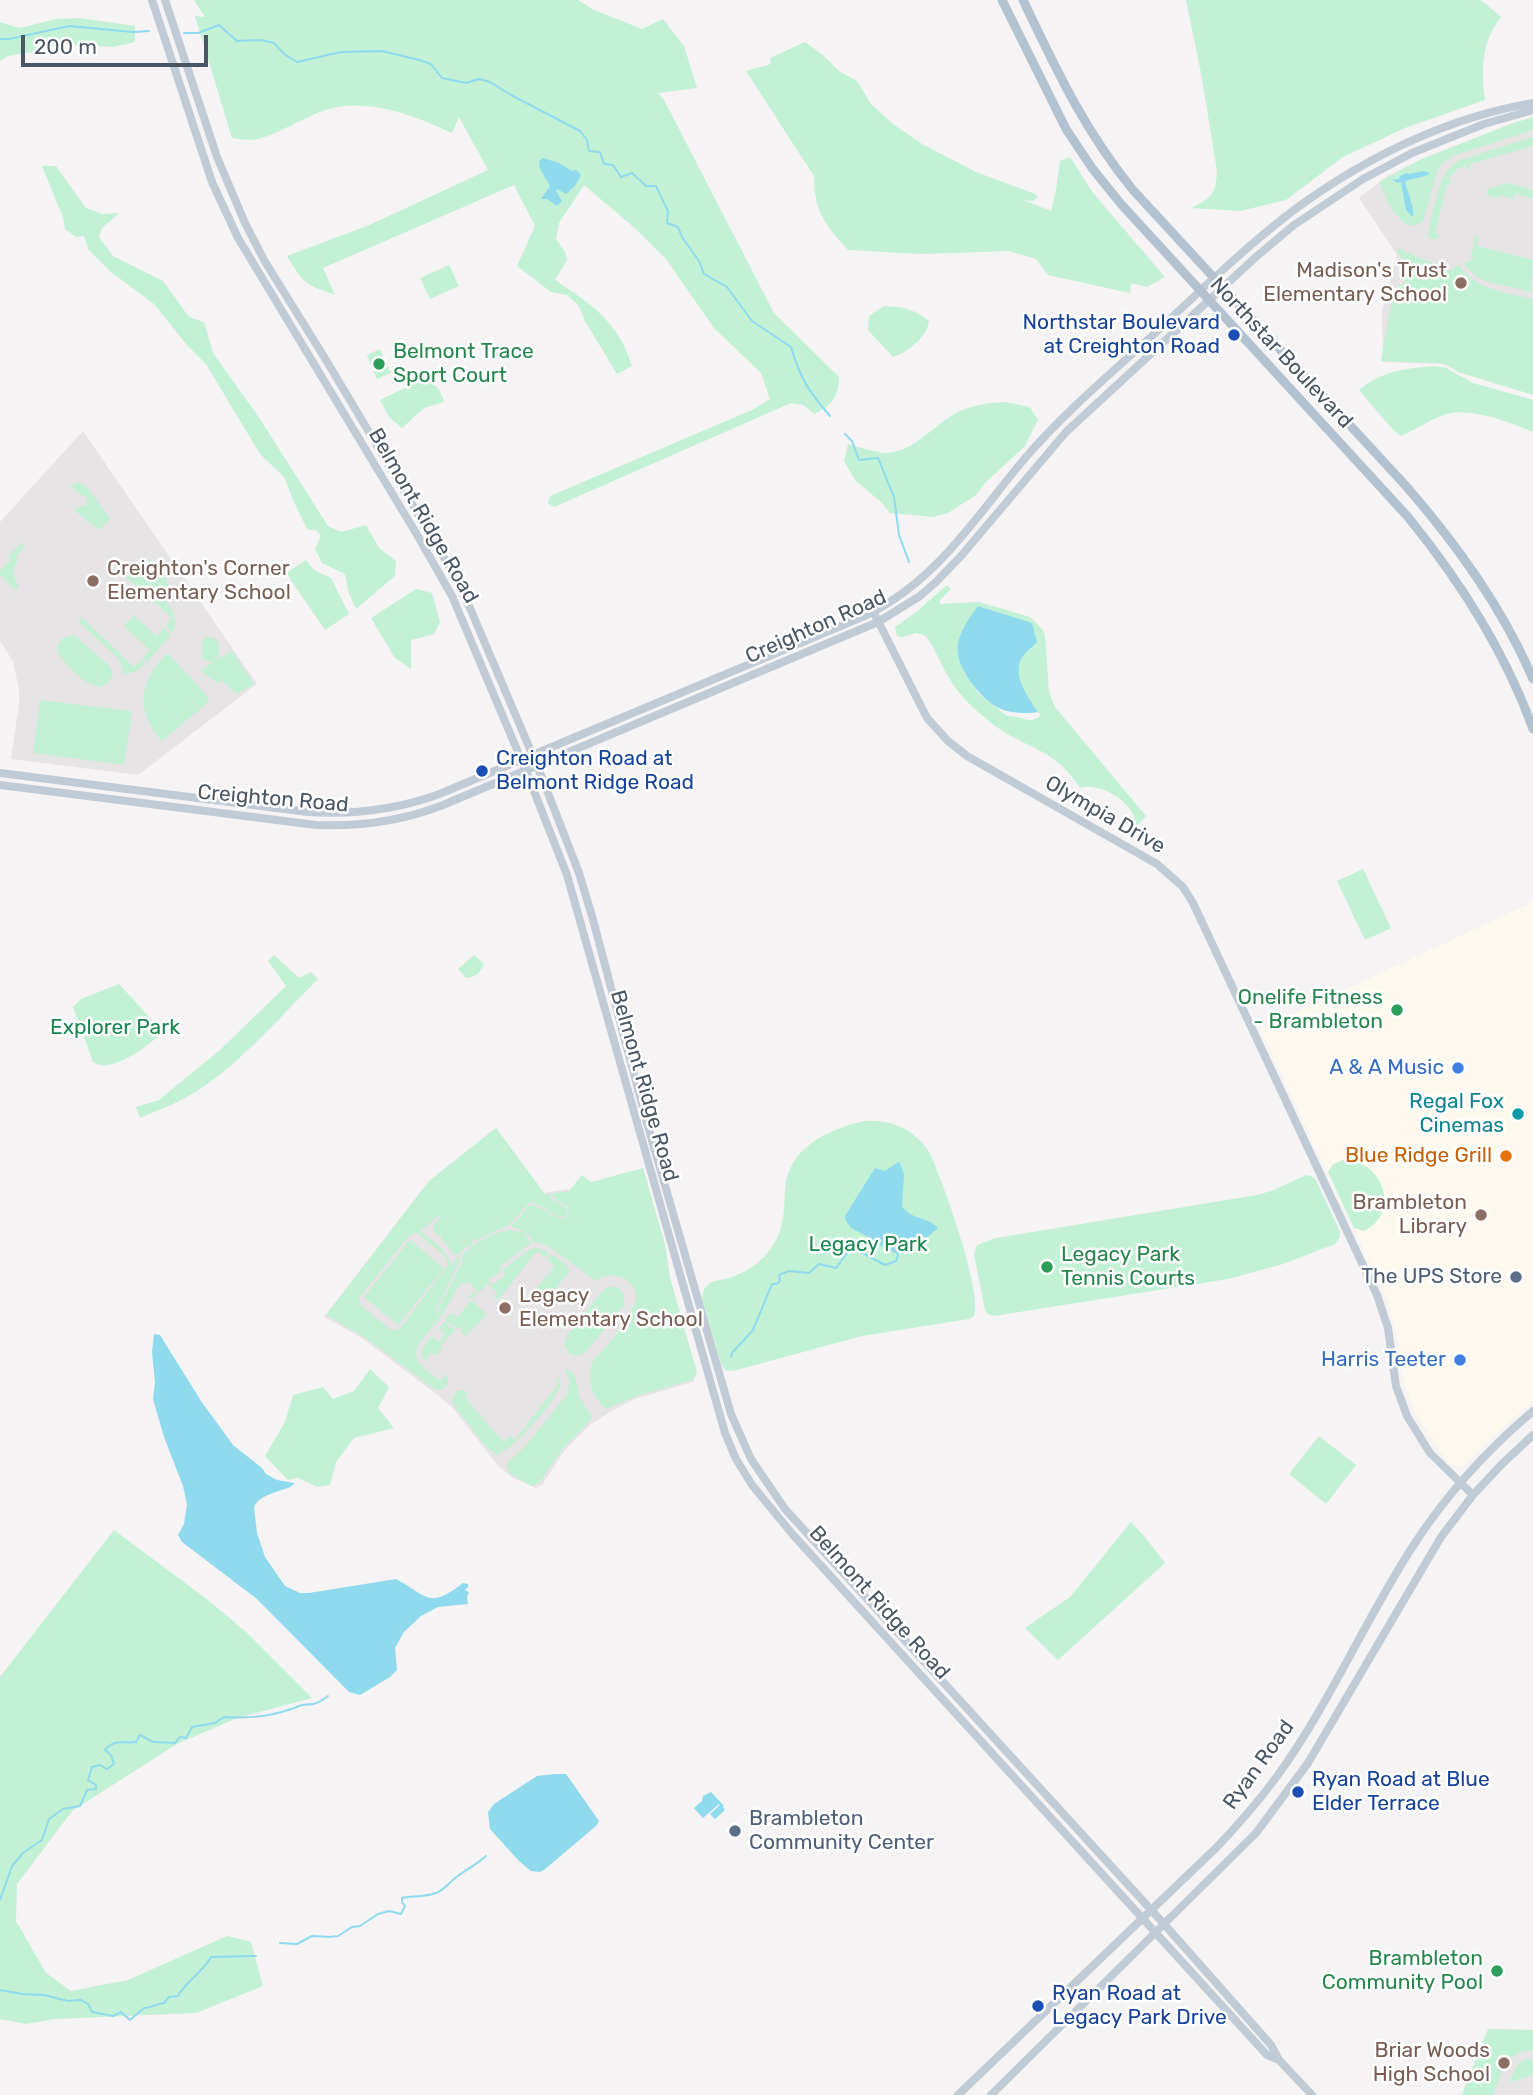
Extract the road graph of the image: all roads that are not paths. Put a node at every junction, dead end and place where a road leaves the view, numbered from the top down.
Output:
1 (152, 0) edge
2 (165, 0) edge
3 (1002, 0) edge
4 (1023, 0) edge
5 (1533, 103) edge
6 (1533, 110) edge
7 (1215, 278) junction
8 (1223, 287) junction
9 (1200, 291) junction
10 (1209, 300) junction
11 (874, 611) junction
12 (878, 622) junction
13 (1533, 679) edge
14 (1533, 729) edge
15 (532, 755) junction
16 (520, 760) junction
17 (537, 766) junction
18 (526, 771) junction
19 (0, 773) edge
20 (0, 785) edge
21 (1533, 1411) edge
22 (1533, 1435) edge
23 (1459, 1483) junction
24 (1473, 1495) junction
25 (1151, 1910) junction
26 (1142, 1919) junction
27 (1164, 1924) junction
28 (1155, 1933) junction
29 (1279, 2060) junction
30 (958, 2095) edge
31 (991, 2095) edge
32 (1312, 2095) edge

1 - 16 main road, Belmont Ridge Road
2 - 15 main road, Belmont Ridge Road
3 - 9 main road, Northstar Boulevard
4 - 7 main road, Northstar Boulevard
5 - 7 main road, Creighton Road
6 - 8 main road, Creighton Road
7 - 8 main road, Northstar Boulevard
7 - 9 main road, Creighton Road
8 - 10 main road, Creighton Road
8 - 13 main road, Northstar Boulevard
9 - 10 main road, Northstar Boulevard
9 - 11 main road, Creighton Road
10 - 12 main road, Creighton Road
10 - 14 main road, Northstar Boulevard
11 - 12 main road, Olympia Drive
11 - 15 main road, Creighton Road
12 - 17 main road, Creighton Road
12 - 23 main road, Olympia Drive
15 - 16 main road, Creighton Road
15 - 17 main road, Belmont Ridge Road
16 - 18 main road, Belmont Ridge Road
16 - 19 main road, Creighton Road
17 - 18 main road, Creighton Road
17 - 25 main road, Belmont Ridge Road
18 - 20 main road, Creighton Road
18 - 26 main road, Belmont Ridge Road
21 - 23 main road, Ryan Road
22 - 24 main road, Ryan Road
23 - 24 main road, Olympia Drive
23 - 25 main road, Ryan Road
24 - 27 main road, Ryan Road
25 - 26 main road, Ryan Road
25 - 27 main road, Belmont Ridge Road
26 - 28 main road, Belmont Ridge Road
26 - 30 main road, Ryan Road
27 - 28 main road, Ryan Road
27 - 29 main road, Belmont Ridge Road
28 - 29 main road, Belmont Ridge Road
28 - 31 main road, Ryan Road
29 - 32 main road, Belmont Ridge Road

